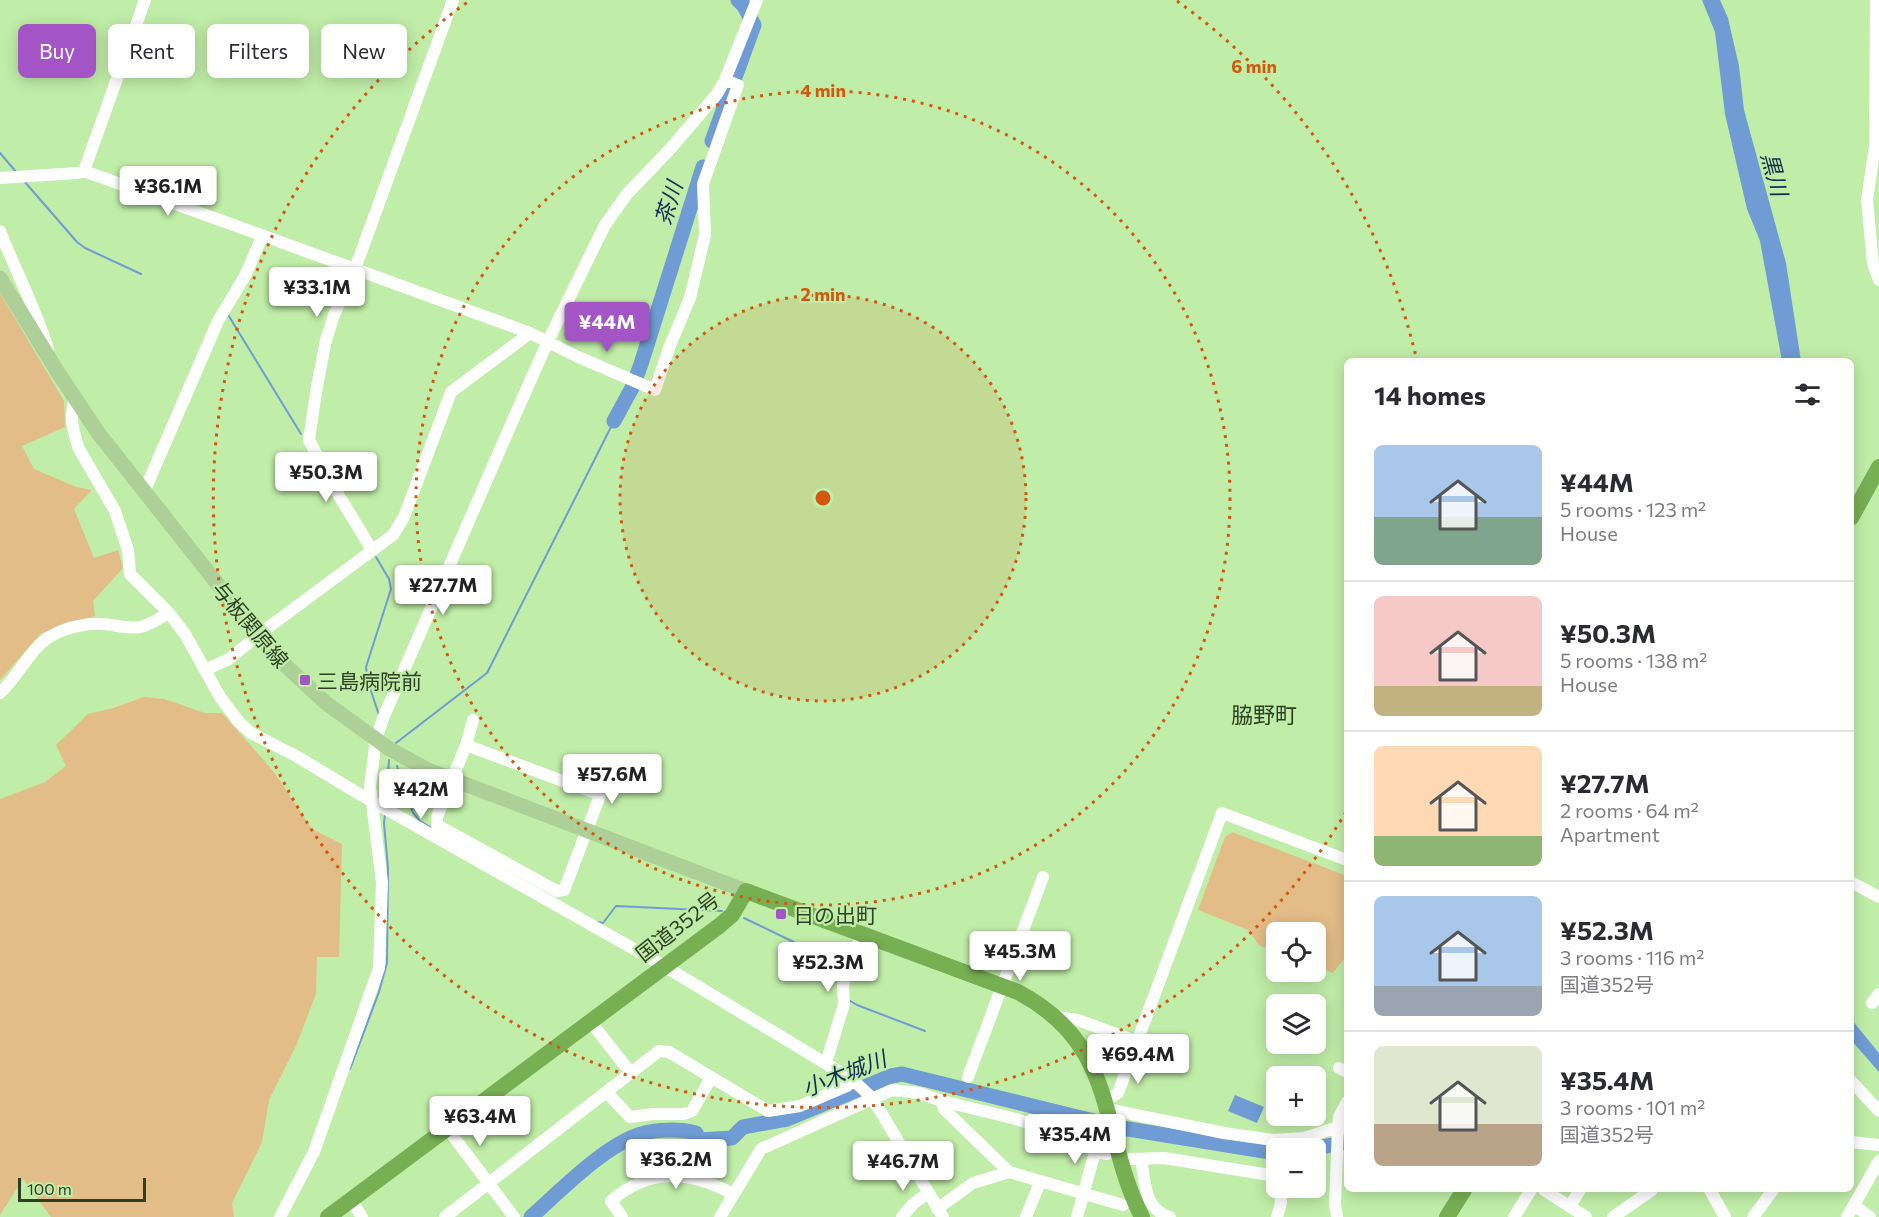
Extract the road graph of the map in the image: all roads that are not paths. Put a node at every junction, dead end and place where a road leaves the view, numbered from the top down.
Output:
1 (145, 0) edge
2 (453, 0) edge
3 (757, 0) edge
4 (1876, 0) edge
5 (725, 80) junction
6 (84, 171) junction
7 (0, 178) edge
8 (0, 231) edge
9 (262, 237) junction
10 (355, 269) junction
11 (0, 278) edge
12 (1879, 280) edge
13 (530, 333) junction
14 (548, 342) junction
15 (50, 357) junction
16 (75, 398) junction
17 (1879, 467) edge
18 (144, 492) junction
19 (1854, 513) edge
20 (372, 550) junction
21 (169, 613) junction
22 (258, 635) junction
23 (205, 670) junction
24 (0, 693) edge
25 (474, 720) dead end
26 (376, 739) junction
27 (466, 745) junction
28 (610, 768) dead end
29 (452, 780) junction
30 (600, 795) junction
31 (372, 801) junction
32 (586, 831) junction
33 (1344, 859) edge
34 (1043, 877) dead end
35 (1854, 884) edge
36 (746, 891) junction
37 (1879, 897) edge
38 (862, 933) junction
39 (664, 966) junction
40 (1003, 987) junction
41 (1056, 1017) junction
42 (590, 1021) junction
43 (1138, 1042) junction
44 (826, 1063) junction
45 (630, 1072) junction
46 (968, 1077) dead end
47 (711, 1078) junction
48 (855, 1082) junction
49 (1854, 1083) edge
50 (606, 1092) junction
51 (871, 1098) junction
52 (942, 1101) junction
53 (1107, 1108) junction
54 (1344, 1108) edge
55 (1879, 1111) edge
56 (447, 1128) junction
57 (1338, 1128) junction
58 (1854, 1142) edge
59 (1879, 1145) edge
60 (1123, 1153) junction
61 (1340, 1159) edge
62 (1879, 1161) edge
63 (1009, 1172) junction
64 (1266, 1174) edge
65 (1040, 1182) junction
66 (489, 1183) junction
67 (928, 1192) junction
68 (1463, 1192) edge
69 (1530, 1192) edge
70 (1547, 1192) edge
71 (1579, 1192) edge
72 (1649, 1192) edge
73 (1711, 1192) edge
74 (1772, 1192) edge
75 (733, 1194) junction
76 (1083, 1194) junction
77 (1281, 1198) edge
78 (351, 1200) junction
79 (1122, 1205) dead end
80 (1570, 1206) junction
81 (1855, 1206) junction
82 (940, 1213) edge
83 (512, 1215) edge
84 (1157, 1216) edge
85 (280, 1217) edge
86 (328, 1217) edge
87 (362, 1217) edge
88 (445, 1217) edge
89 (622, 1217) edge
90 (720, 1217) edge
91 (902, 1217) edge
92 (1026, 1217) edge
93 (1077, 1217) edge
94 (1277, 1217) edge
95 (1337, 1217) edge
96 (1447, 1217) edge
97 (1514, 1217) edge
98 (1586, 1217) edge
99 (1613, 1217) edge
100 (1725, 1217) edge
101 (1753, 1217) edge
102 (1847, 1217) edge
103 (1870, 1217) edge

1 - 6 street
2 - 10 street
3 - 5 street
4 - 12 street
5 - 14 street
5 - 14 street
6 - 7 street
6 - 9 street
8 - 15 street
9 - 10 street
9 - 18 street
10 - 13 street
10 - 20 street
11 - 15 main road, 与板関原線
13 - 14 street
13 - 20 street
14 - 26 street
15 - 16 main road, 与板関原線
16 - 18 main road, 与板関原線
16 - 21 street
17 - 19 highway
18 - 22 main road, 与板関原線
20 - 22 street
21 - 23 street
21 - 24 street
22 - 23 street
22 - 26 main road, 与板関原線
23 - 31 street
25 - 27 street
26 - 29 main road, 与板関原線
26 - 31 street
27 - 29 street
27 - 30 street
28 - 30 street
29 - 32 main road, 与板関原線
29 - 32 street
30 - 32 street
31 - 39 street
31 - 85 street
32 - 36 main road, 与板関原線
33 - 43 street
34 - 40 street
35 - 37 street
36 - 38 highway, 国道352号
36 - 39 highway, 国道352号
38 - 40 highway, 国道352号
38 - 44 street
39 - 42 highway, 国道352号
39 - 44 street
40 - 41 highway, 国道352号
40 - 46 street
41 - 43 street
41 - 53 highway, 国道352号
42 - 45 street
42 - 56 highway, 国道352号
43 - 53 street
44 - 48 street
45 - 47 street
45 - 50 street
47 - 48 street
47 - 50 street
48 - 51 street
49 - 55 street
50 - 66 street
51 - 52 street
51 - 67 street
51 - 75 street
52 - 60 street
52 - 63 street
53 - 57 street
53 - 60 highway, 国道352号
54 - 57 street
56 - 66 street
56 - 78 highway, 国道352号
57 - 61 street
58 - 59 street
60 - 64 street
60 - 76 street
60 - 84 street
60 - 84 highway, 国道352号
61 - 95 street
62 - 81 street
63 - 65 street
63 - 82 street
65 - 76 street
65 - 92 street
66 - 83 street
66 - 88 street
67 - 82 street
67 - 91 street
68 - 96 highway
69 - 97 street
70 - 80 street
71 - 80 street
72 - 99 street
73 - 100 street
74 - 101 street
75 - 89 street
75 - 90 street
76 - 79 street
76 - 93 street
77 - 94 street
78 - 86 highway, 国道352号
78 - 87 street
80 - 98 street
81 - 102 street
81 - 103 street

